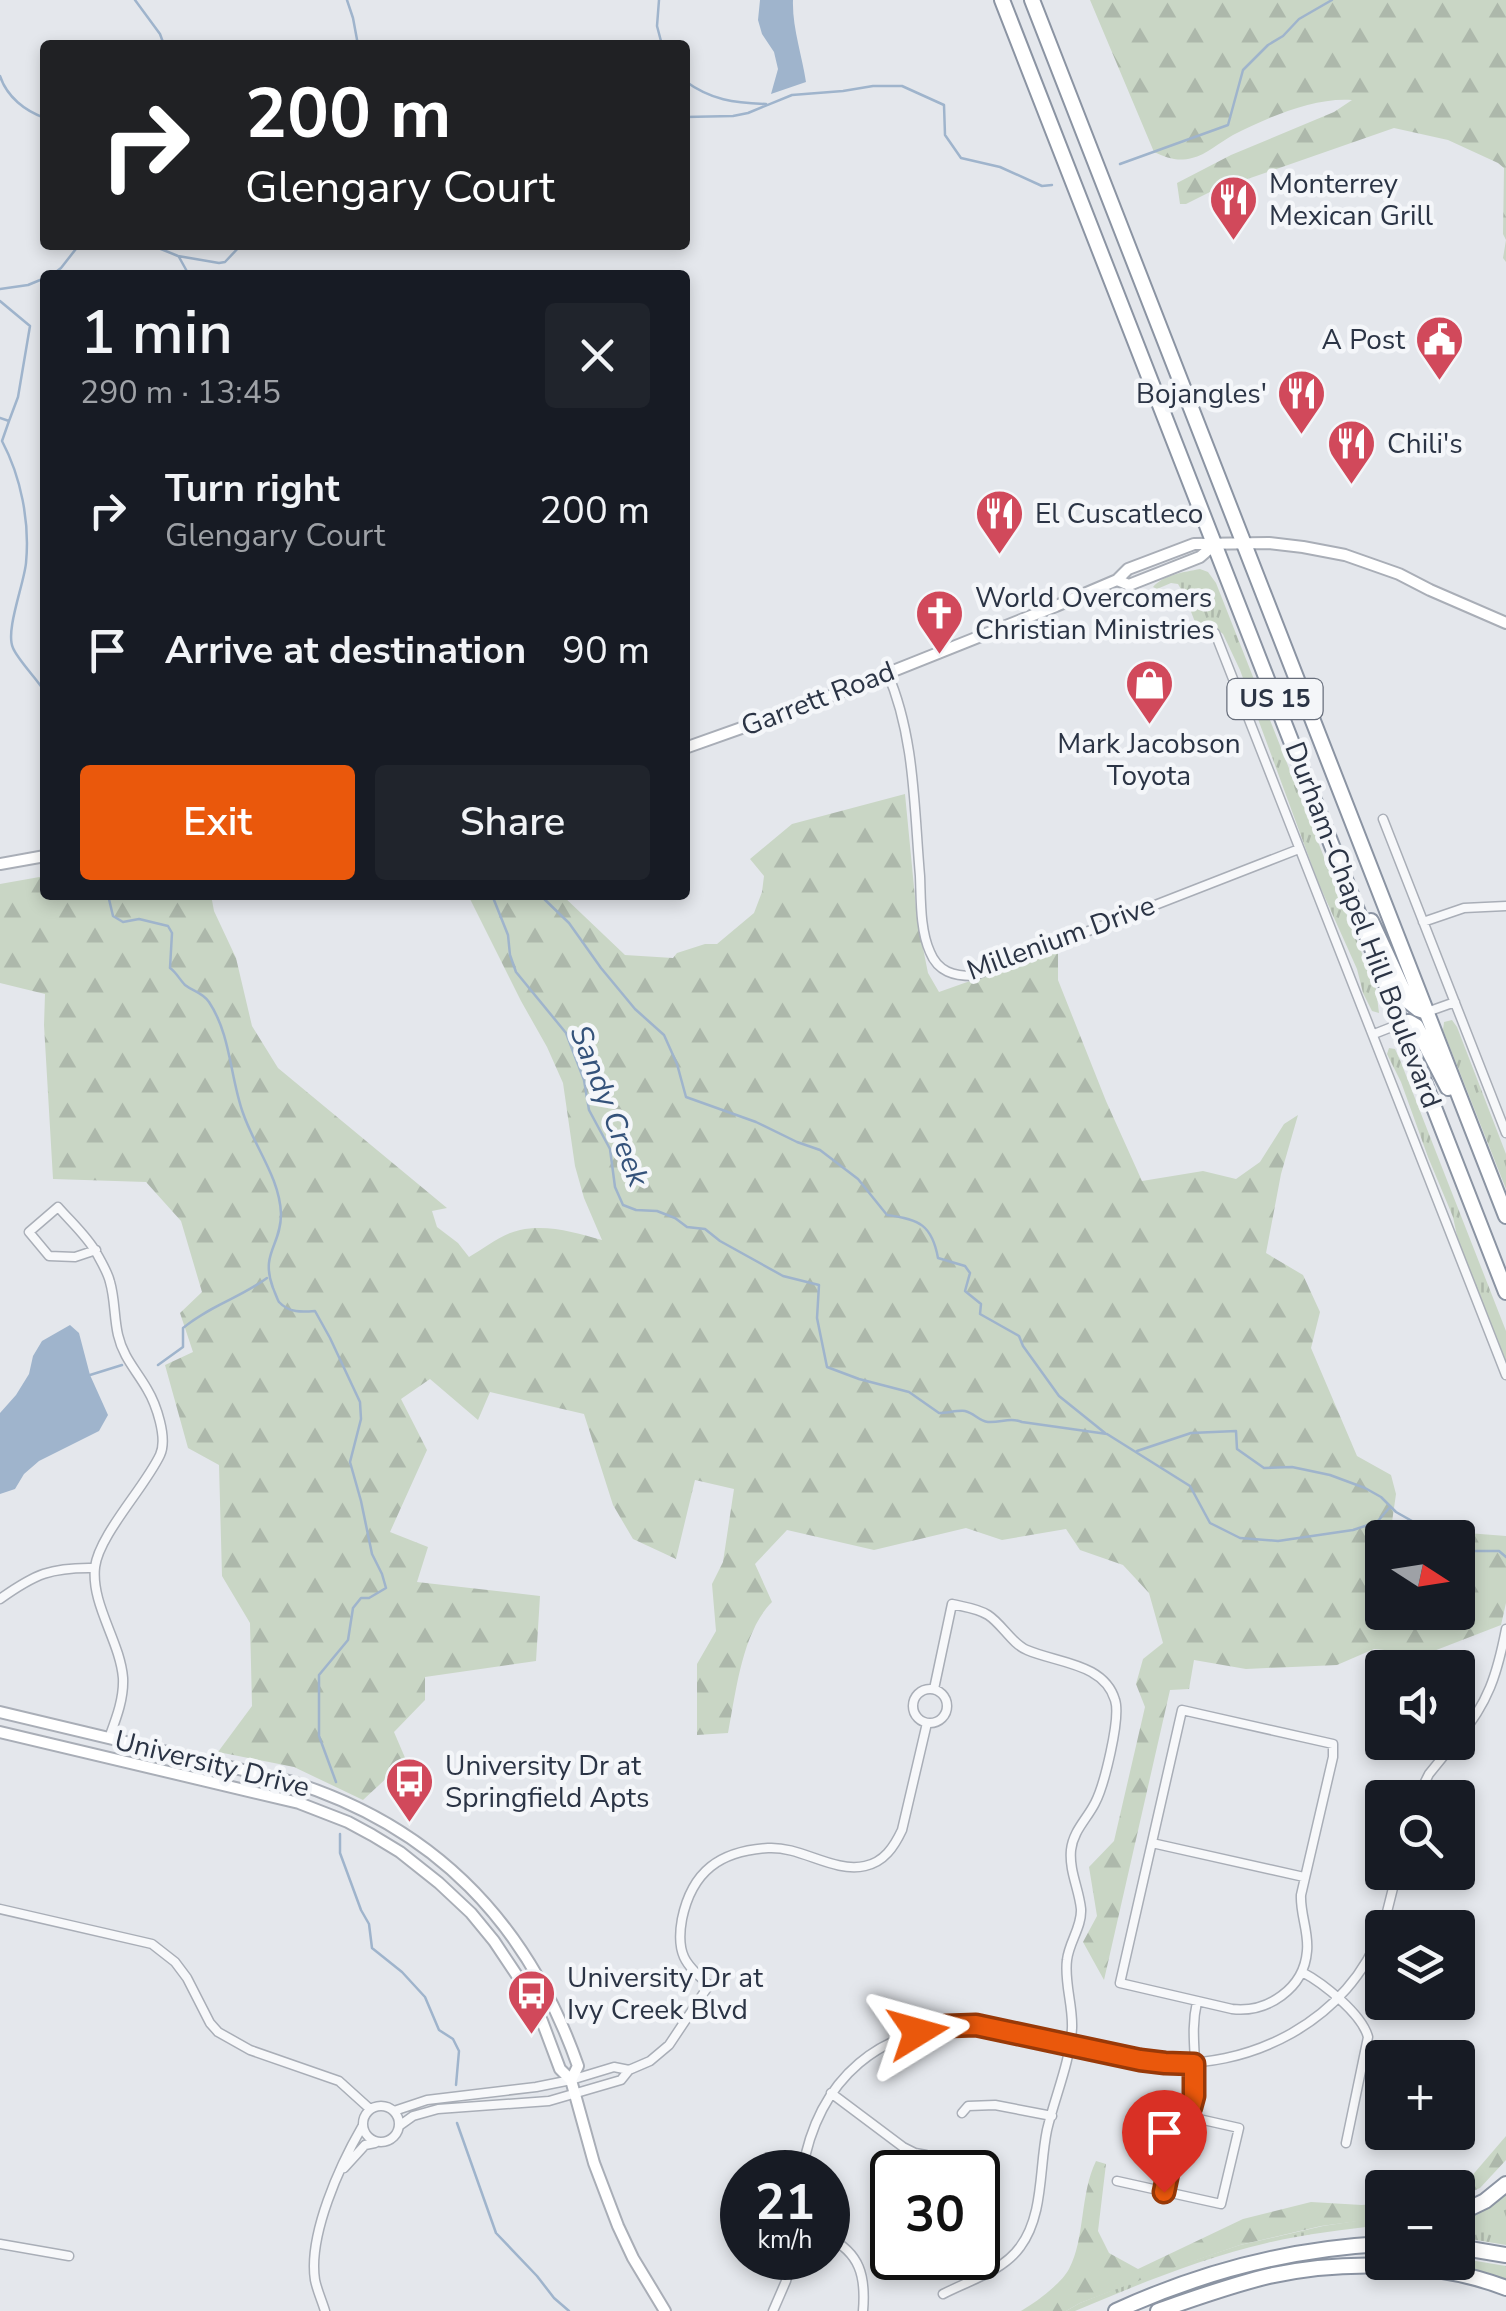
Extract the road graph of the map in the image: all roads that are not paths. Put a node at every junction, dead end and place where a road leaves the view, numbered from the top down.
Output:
1 (1002, 0) edge
2 (1032, 0) edge
3 (1244, 542) junction
4 (1214, 544) junction
5 (1506, 624) edge
6 (1215, 633) dead end
7 (886, 672) junction
8 (690, 746) edge
9 (1382, 819) dead end
10 (1299, 849) junction
11 (1335, 854) junction
12 (40, 857) edge
13 (0, 864) edge
14 (1506, 906) edge
15 (1423, 922) junction
16 (1454, 1002) junction
17 (1427, 1012) junction
18 (1403, 1023) junction
19 (1374, 1034) junction
20 (1506, 1133) edge
21 (1476, 1139) junction
22 (1506, 1216) edge
23 (96, 1250) junction
24 (1506, 1292) edge
25 (1506, 1375) edge
26 (95, 1568) junction
27 (0, 1600) edge
28 (1505, 1632) edge
29 (934, 1689) junction
30 (0, 1712) edge
31 (1475, 1716) edge
32 (927, 1723) junction
33 (0, 1732) edge
34 (109, 1738) junction
35 (1152, 1843) junction
36 (1304, 1877) junction
37 (0, 1910) edge
38 (1365, 1966) edge
39 (1302, 1972) junction
40 (1338, 2000) junction
41 (1197, 2002) junction
42 (1069, 2044) junction
43 (1194, 2064) junction
44 (630, 2070) junction
45 (571, 2080) junction
46 (831, 2093) junction
47 (576, 2094) junction
48 (370, 2109) junction
49 (394, 2111) junction
50 (962, 2113) dead end
51 (1187, 2113) junction
52 (1052, 2116) junction
53 (399, 2126) junction
54 (362, 2128) junction
55 (376, 2142) junction
56 (1346, 2143) dead end
57 (807, 2150) edge
58 (909, 2150) edge
59 (338, 2175) junction
60 (1117, 2181) dead end
61 (1506, 2184) edge
62 (1164, 2192) junction
63 (1475, 2206) edge
64 (1365, 2239) edge
65 (0, 2244) edge
66 (1365, 2245) edge
67 (1335, 2247) junction
68 (1475, 2250) edge
69 (850, 2251) edge
70 (1506, 2255) edge
71 (69, 2256) dead end
72 (786, 2280) edge
73 (1506, 2288) edge
74 (943, 2294) dead end
75 (325, 2311) edge
76 (665, 2311) edge
77 (773, 2311) edge
78 (863, 2311) edge
79 (1116, 2311) edge
80 (1158, 2311) edge

1 - 4 highway, Durham-Chapel Hill Boulevard / US 15
2 - 3 highway, Durham-Chapel Hill Boulevard / US 15
3 - 4 main road, Garrett Road
3 - 5 main road, Garrett Road
3 - 17 highway, Durham-Chapel Hill Boulevard / US 15
4 - 7 main road, Garrett Road
4 - 11 highway, Durham-Chapel Hill Boulevard / US 15
6 - 10 street
7 - 8 main road, Garrett Road
7 - 10 street, Millenium Drive
9 - 15 street
10 - 19 street
11 - 17 highway
11 - 18 highway, Durham-Chapel Hill Boulevard / US 15
12 - 13 main road
14 - 15 street
15 - 16 street
16 - 17 street
16 - 20 street
17 - 21 highway, Durham-Chapel Hill Boulevard / US 15
18 - 19 street
18 - 21 highway
18 - 24 highway, Durham-Chapel Hill Boulevard / US 15
19 - 25 street
21 - 22 highway, Durham-Chapel Hill Boulevard / US 15
23 - 23 street
23 - 26 street
26 - 27 street
26 - 34 street
28 - 31 street
29 - 32 street
29 - 32 street
29 - 42 street
30 - 34 main road, University Drive
32 - 44 street
33 - 45 main road, University Drive
34 - 45 main road, University Drive
35 - 36 street
35 - 36 street
35 - 41 street
36 - 39 street
37 - 48 street
38 - 40 street
39 - 40 street
39 - 41 street
40 - 43 street
40 - 56 street
41 - 43 street
42 - 43 street
42 - 46 street
42 - 52 street
43 - 51 street
44 - 45 street
44 - 47 street
45 - 47 main road, University Drive
45 - 49 street
46 - 57 street
46 - 58 street
47 - 53 street
47 - 76 main road, University Drive
48 - 49 street
48 - 54 street
49 - 53 street
50 - 52 street
51 - 62 street
51 - 62 street
52 - 74 street
53 - 55 street
54 - 55 street
54 - 59 street
55 - 59 street
59 - 75 street
60 - 62 street
61 - 63 highway
64 - 67 highway
65 - 71 street
66 - 67 highway
67 - 79 highway
68 - 70 highway
69 - 78 street
72 - 77 street
73 - 80 highway

